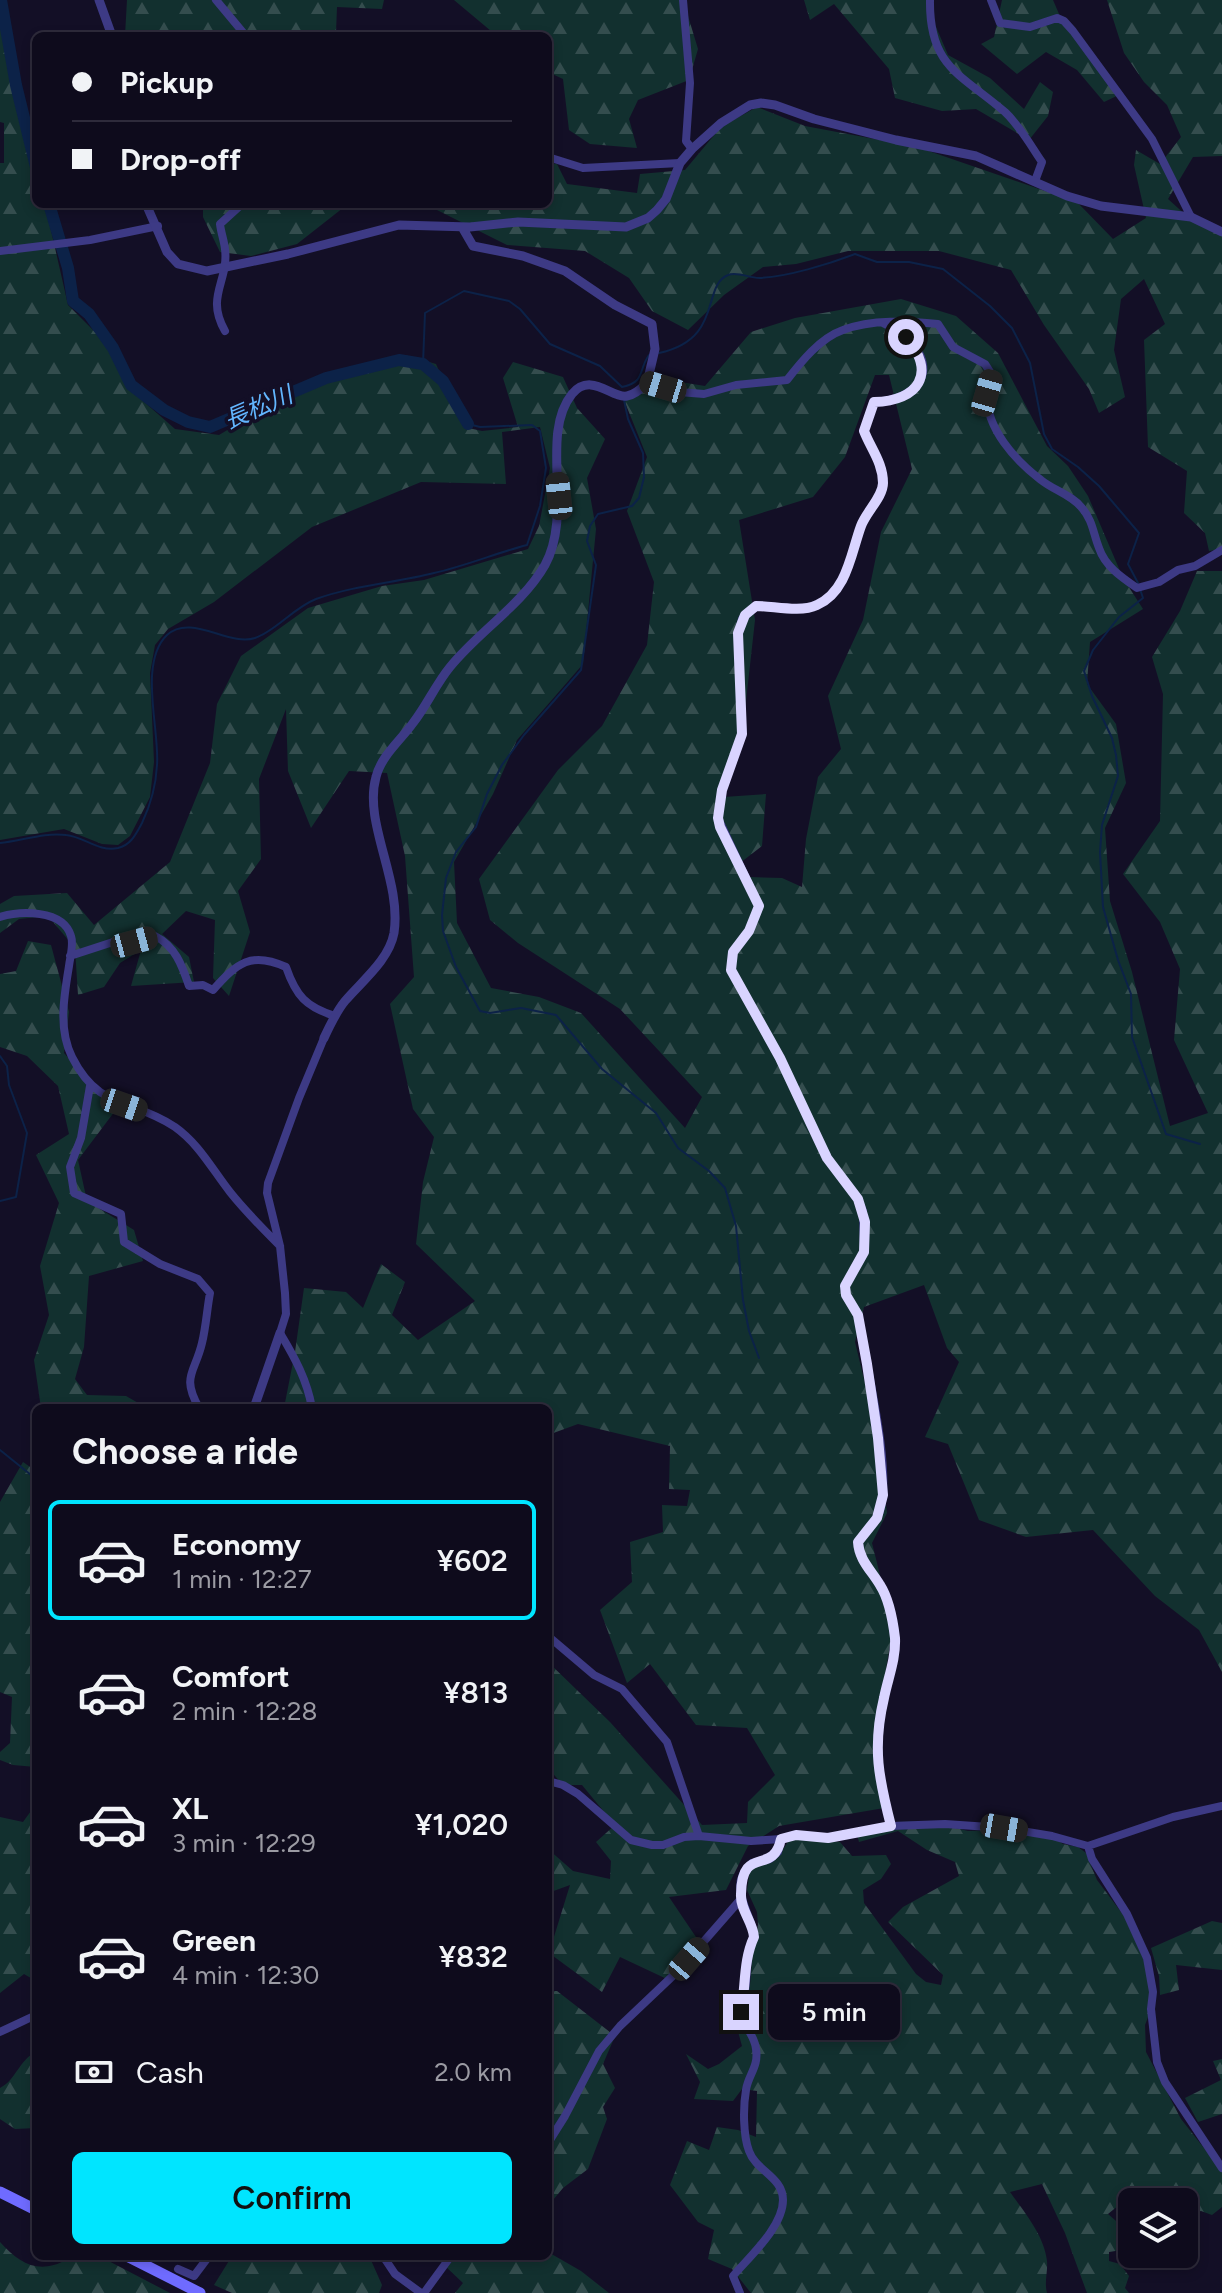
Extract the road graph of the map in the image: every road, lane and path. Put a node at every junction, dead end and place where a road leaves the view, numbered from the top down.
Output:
1 (99, 0) edge
2 (216, 0) edge
3 (683, 0) edge
4 (930, 0) edge
5 (991, 0) edge
6 (111, 32) edge
7 (243, 32) edge
8 (692, 149) junction
9 (552, 158) edge
10 (680, 163) junction
11 (1035, 181) junction
12 (148, 208) edge
13 (238, 208) edge
14 (1191, 217) junction
15 (158, 226) junction
16 (462, 227) junction
17 (1222, 232) edge
18 (0, 251) edge
19 (223, 269) junction
20 (883, 323) junction
21 (225, 331) dead end
22 (647, 383) junction
23 (1222, 550) edge
24 (0, 917) edge
25 (70, 956) junction
26 (335, 1016) junction
27 (324, 1038) joint
28 (90, 1086) junction
29 (280, 1246) junction
30 (280, 1333) junction
31 (197, 1404) edge
32 (255, 1404) edge
33 (311, 1404) edge
34 (552, 1639) edge
35 (552, 1782) edge
36 (1222, 1806) edge
37 (891, 1826) junction
38 (699, 1836) junction
39 (781, 1839) junction
40 (1088, 1846) junction
41 (740, 1900) junction
42 (32, 2017) edge
43 (0, 2032) edge
44 (552, 2137) edge
45 (1222, 2168) edge
46 (0, 2192) edge
47 (32, 2208) edge
48 (138, 2260) edge
49 (178, 2260) edge
50 (206, 2260) edge
51 (386, 2260) edge
52 (448, 2260) edge
53 (176, 2274) junction
54 (200, 2293) edge
55 (423, 2293) edge
56 (740, 2293) edge

1 - 6 street
2 - 7 street
3 - 8 street
4 - 11 street
5 - 14 street
8 - 10 street
8 - 11 street
9 - 10 street
10 - 16 street
11 - 14 street
12 - 15 street
13 - 19 street
14 - 17 street
15 - 18 street
15 - 19 street
16 - 19 street
16 - 22 street
19 - 21 street
20 - 22 street
20 - 23 street
20 - 37 street
22 - 26 street
24 - 25 street
25 - 26 street
25 - 28 street
26 - 27 street
27 - 29 street
28 - 29 street
28 - 31 street
29 - 30 street
30 - 32 street
30 - 33 street
34 - 38 street
35 - 38 street
36 - 40 street
37 - 39 street
37 - 40 street
38 - 39 street
39 - 41 street
40 - 45 street
41 - 44 street
41 - 56 street
42 - 43 street
46 - 47 main road
48 - 53 main road
49 - 53 street
50 - 53 street
51 - 55 street
52 - 55 street
53 - 54 main road

